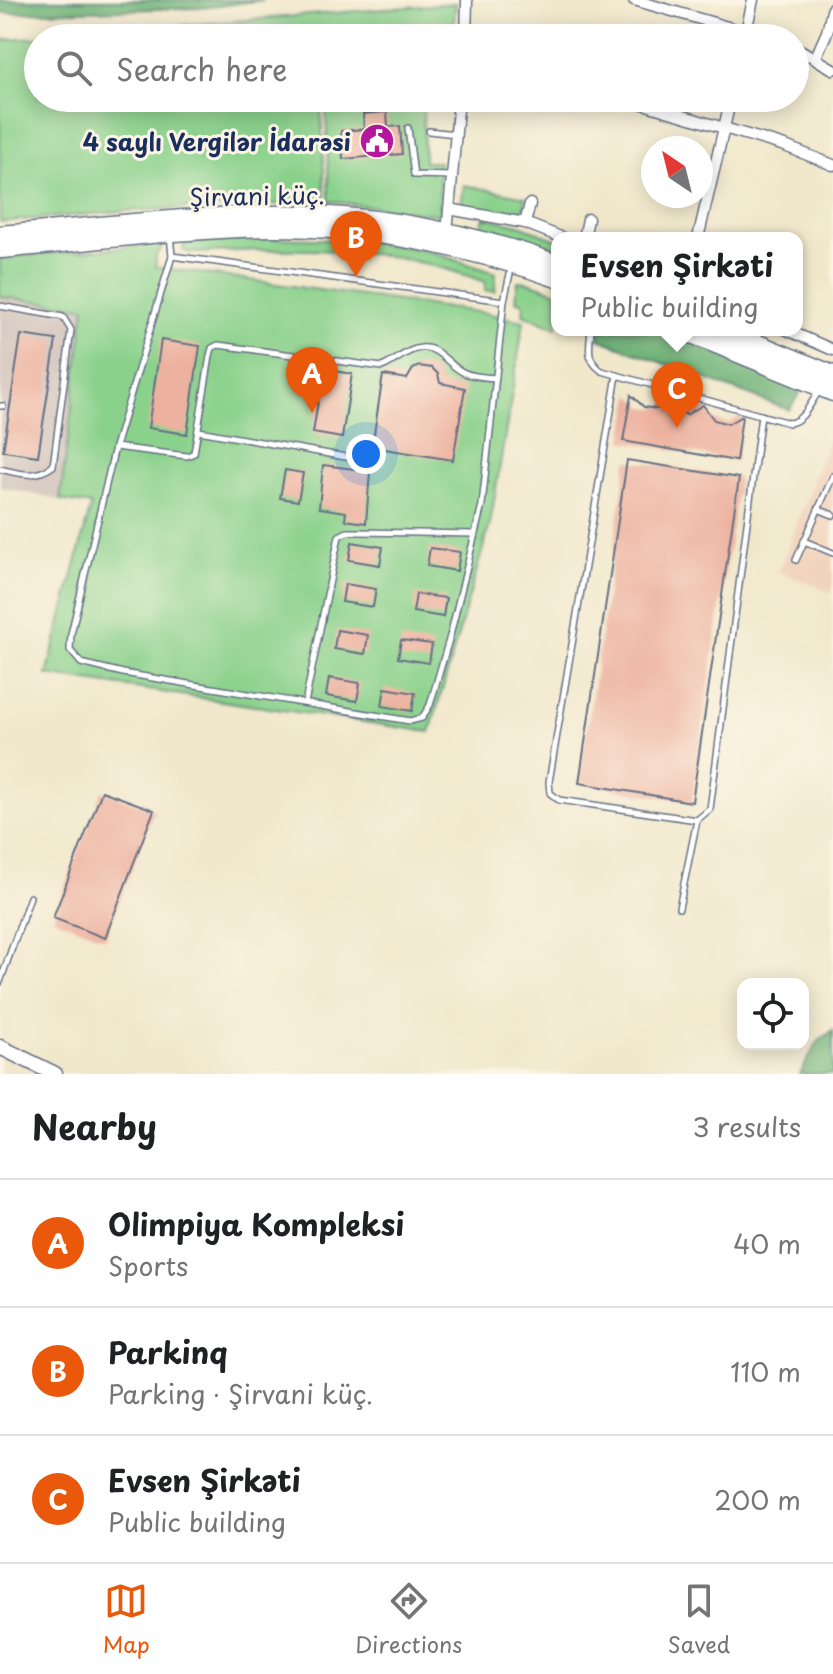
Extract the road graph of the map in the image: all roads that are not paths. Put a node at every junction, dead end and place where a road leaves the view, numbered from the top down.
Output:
1 (467, 0) edge
2 (634, 0) edge
3 (753, 0) edge
4 (833, 7) edge
5 (466, 24) edge
6 (711, 24) edge
7 (748, 24) edge
8 (809, 55) edge
9 (815, 59) junction
10 (833, 69) edge
11 (458, 112) edge
12 (672, 112) edge
13 (728, 112) edge
14 (724, 127) junction
15 (408, 128) dead end
16 (429, 131) dead end
17 (456, 134) junction
18 (833, 165) edge
19 (452, 176) junction
20 (530, 204) dead end
21 (449, 209) junction
22 (588, 219) dead end
23 (525, 223) junction
24 (585, 232) edge
25 (699, 232) edge
26 (447, 233) junction
27 (551, 233) edge
28 (170, 234) junction
29 (0, 235) edge
30 (0, 249) edge
31 (172, 256) junction
32 (551, 262) edge
33 (512, 264) junction
34 (551, 276) edge
35 (504, 301) junction
36 (0, 306) edge
37 (590, 336) edge
38 (698, 336) edge
39 (735, 336) edge
40 (801, 336) edge
41 (833, 350) edge
42 (617, 375) junction
43 (497, 378) junction
44 (829, 385) edge
45 (761, 415) junction
46 (199, 431) junction
47 (115, 447) junction
48 (357, 459) dead end
49 (0, 469) edge
50 (833, 476) edge
51 (818, 509) junction
52 (833, 515) edge
53 (475, 534) junction
54 (804, 541) junction
55 (833, 553) edge
56 (796, 560) dead end
57 (305, 703) junction
58 (697, 820) junction
59 (30, 897) dead end
60 (679, 908) dead end
61 (0, 982) edge
62 (0, 1047) edge
63 (55, 1074) edge

1 - 5 street
2 - 6 street
3 - 7 street
4 - 9 street
8 - 9 street
9 - 10 street
11 - 17 street
12 - 14 street
13 - 14 street
14 - 18 street
14 - 25 street
15 - 19 lane
16 - 17 lane
17 - 19 street
19 - 21 street
20 - 23 street
21 - 23 street
21 - 26 street
22 - 24 street
23 - 27 street
26 - 29 highway, Şirvani küç.
26 - 32 highway, Şirvani küç.
28 - 30 highway
28 - 31 lane
28 - 33 highway
31 - 35 lane
31 - 47 lane
33 - 34 highway
33 - 35 lane
35 - 43 lane
36 - 49 lane
37 - 42 lane
38 - 44 highway
39 - 44 highway
40 - 41 street
42 - 45 lane
42 - 58 lane
43 - 46 lane
43 - 53 lane
44 - 45 lane
45 - 58 lane
46 - 47 lane
46 - 48 lane
47 - 57 lane
50 - 51 lane
51 - 52 lane
51 - 54 lane
53 - 57 lane
53 - 57 lane
54 - 55 lane
54 - 56 lane
58 - 60 lane
59 - 61 lane
62 - 63 main road

